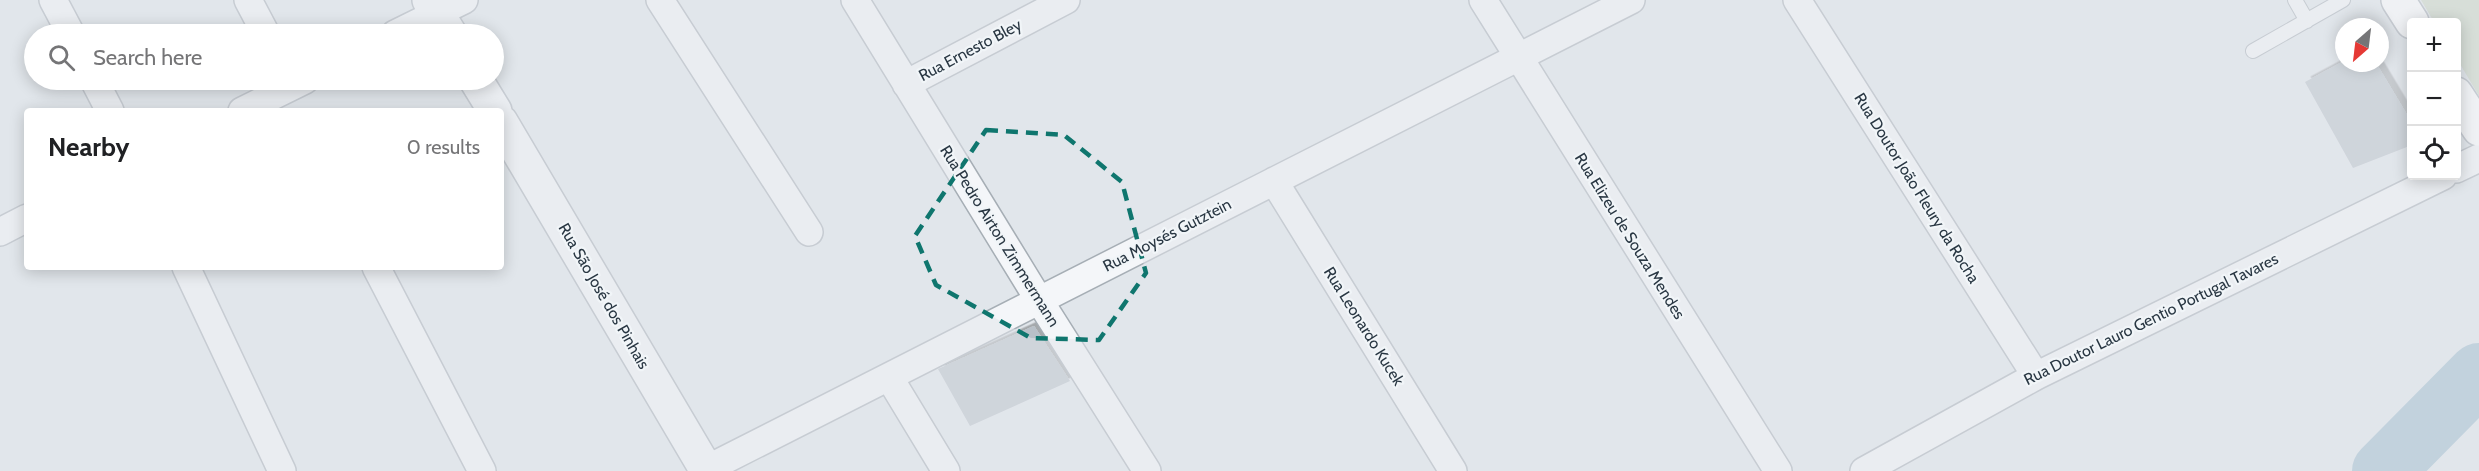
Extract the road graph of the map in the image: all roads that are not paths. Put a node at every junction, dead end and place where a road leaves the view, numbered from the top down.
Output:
1 (53, 0) edge
2 (248, 0) edge
3 (660, 0) edge
4 (855, 0) edge
5 (1066, 0) edge
6 (1483, 0) edge
7 (1631, 0) edge
8 (1797, 0) edge
9 (2295, 0) edge
10 (2343, 0) edge
11 (2398, 0) edge
12 (445, 12) edge
13 (2409, 18) edge
14 (2307, 21) junction
15 (66, 24) edge
16 (261, 24) edge
17 (418, 24) edge
18 (2253, 51) dead end
19 (1518, 57) junction
20 (906, 84) junction
21 (99, 90) edge
22 (281, 90) edge
23 (482, 90) edge
24 (2461, 100) edge
25 (108, 108) edge
26 (248, 108) edge
27 (493, 108) edge
28 (504, 127) edge
29 (2479, 129) edge
30 (2479, 158) edge
31 (2461, 167) edge
32 (2435, 180) edge
33 (1274, 181) junction
34 (24, 220) edge
35 (0, 232) edge
36 (809, 232) dead end
37 (187, 270) edge
38 (378, 270) edge
39 (1039, 300) junction
40 (2036, 376) junction
41 (889, 377) junction
42 (282, 471) edge
43 (482, 471) edge
44 (705, 471) edge
45 (946, 471) edge
46 (1147, 471) edge
47 (1454, 471) edge
48 (1778, 471) edge
49 (1864, 471) edge

1 - 15 street
2 - 16 street
3 - 36 street
4 - 20 street, Rua Pedro Airton Zimmermann
5 - 20 street, Rua Ernesto Bley
6 - 19 street, Rua Elizeu de Souza Mendes
7 - 19 street, Rua Moysés Gutztein
8 - 40 street, Rua Doutor João Fleury da Rocha
9 - 14 lane
10 - 14 lane
11 - 13 main road
12 - 17 street
14 - 18 lane
19 - 33 street, Rua Moysés Gutztein
19 - 48 street, Rua Elizeu de Souza Mendes
20 - 39 street, Rua Pedro Airton Zimmermann
21 - 25 street
22 - 26 street
23 - 27 street
24 - 29 main road
28 - 44 street, Rua São José dos Pinhais
30 - 31 street
32 - 40 street, Rua Doutor Lauro Gentio Portugal Tavares
33 - 39 street, Rua Moysés Gutztein
33 - 47 street, Rua Leonardo Kucek
34 - 35 street
37 - 42 street
38 - 43 street
39 - 41 street, Rua Moysés Gutztein
39 - 46 street, Rua Pedro Airton Zimmermann
40 - 49 street, Rua Doutor Lauro Gentio Portugal Tavares
41 - 44 street, Rua Moysés Gutztein
41 - 45 street

